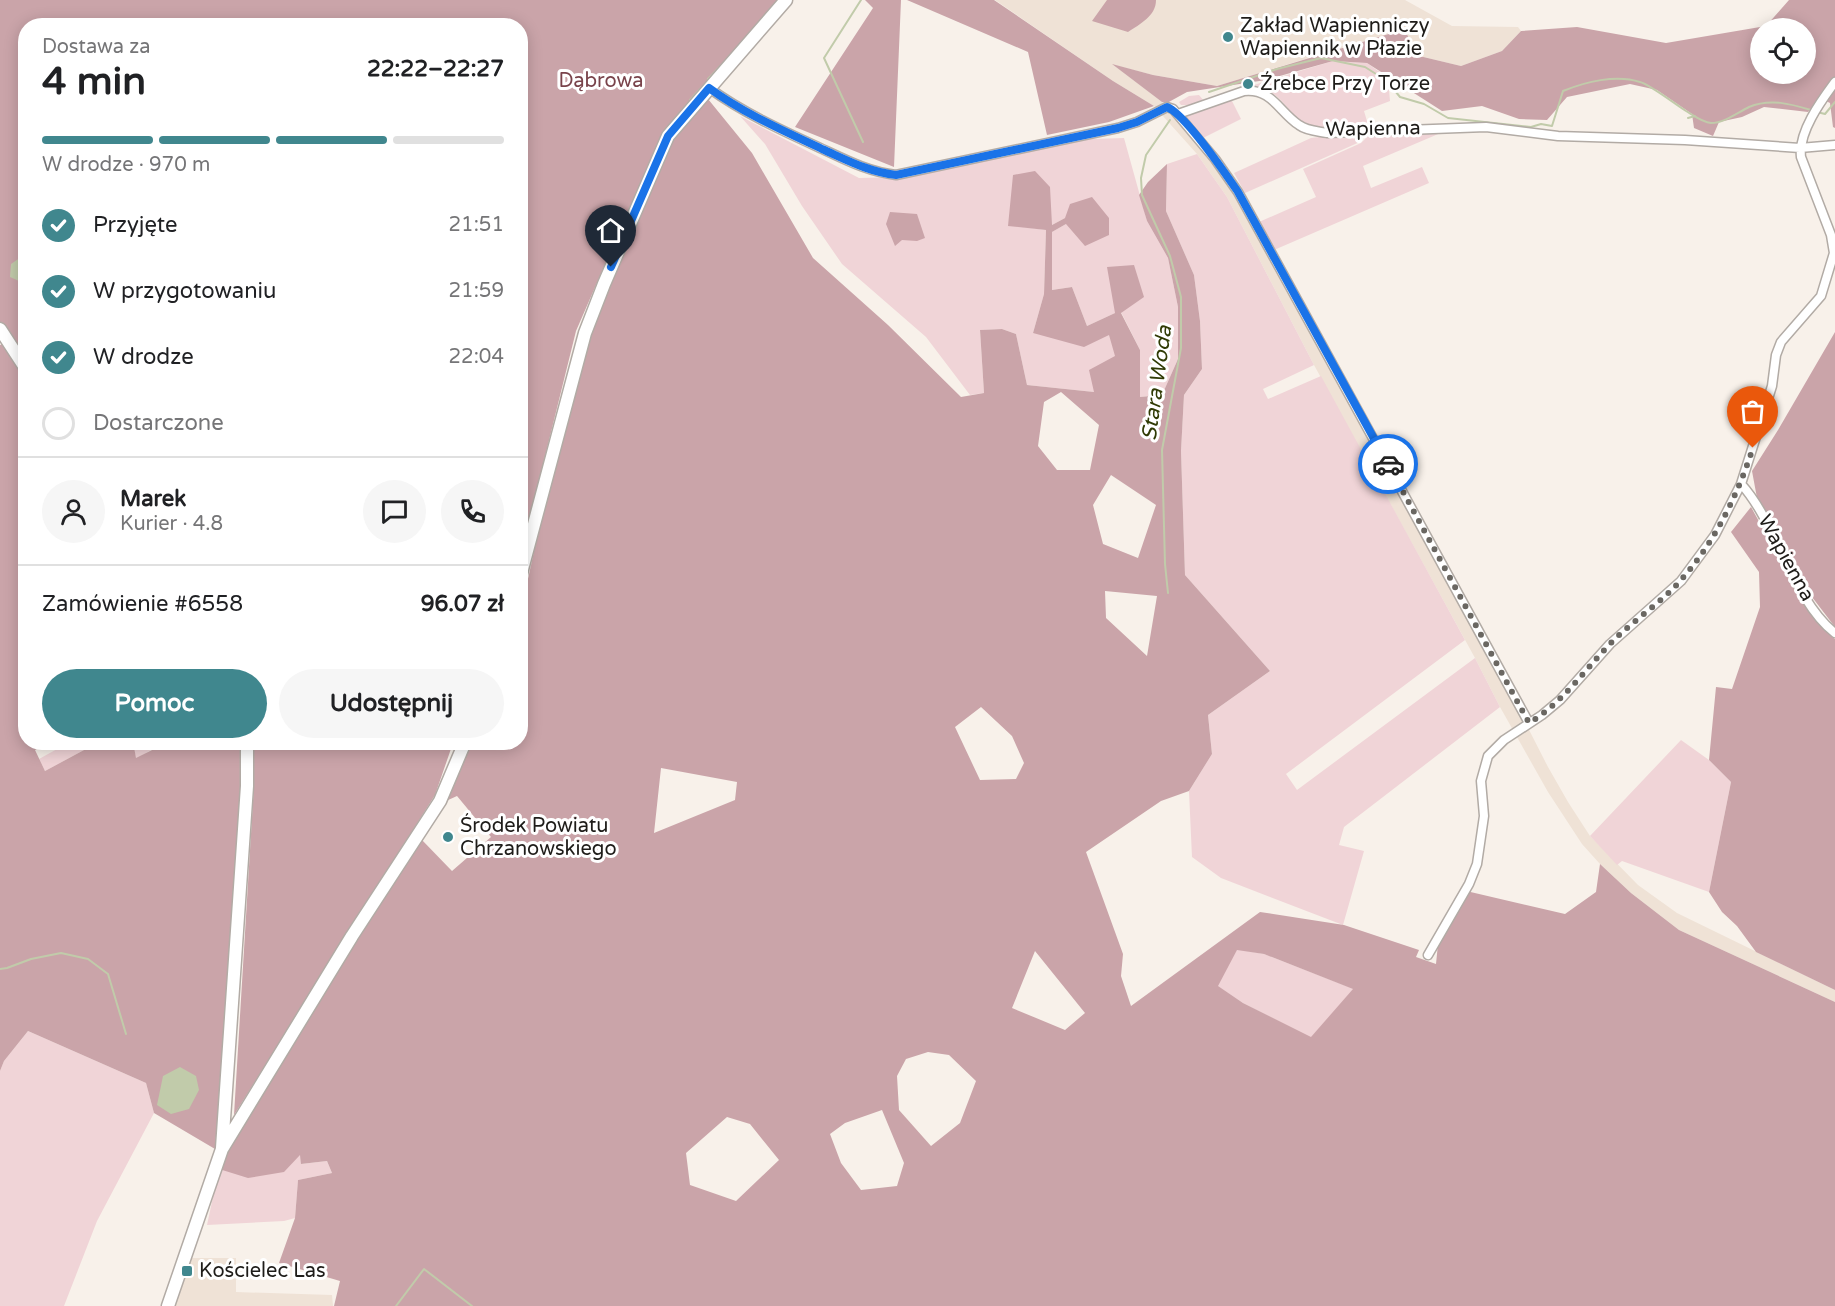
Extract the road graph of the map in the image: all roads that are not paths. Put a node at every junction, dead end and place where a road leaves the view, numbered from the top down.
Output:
1 (786, 0) edge
2 (1835, 82) edge
3 (709, 88) junction
4 (1178, 114) junction
5 (1835, 145) edge
6 (1800, 148) junction
7 (0, 329) edge
8 (18, 357) edge
9 (1741, 484) junction
10 (528, 547) edge
11 (1835, 633) edge
12 (1529, 723) junction
13 (247, 750) edge
14 (462, 750) edge
15 (1428, 955) dead end
16 (222, 1149) junction
17 (168, 1306) edge

1 - 3 main road
2 - 6 street
3 - 4 street, Wapienna
3 - 10 main road
4 - 6 street, Wapienna
4 - 12 street
5 - 6 street, Wapienna
6 - 9 street
7 - 8 main road
9 - 11 street, Wapienna
9 - 12 street
12 - 15 street
13 - 16 main road
14 - 16 main road
16 - 17 main road

